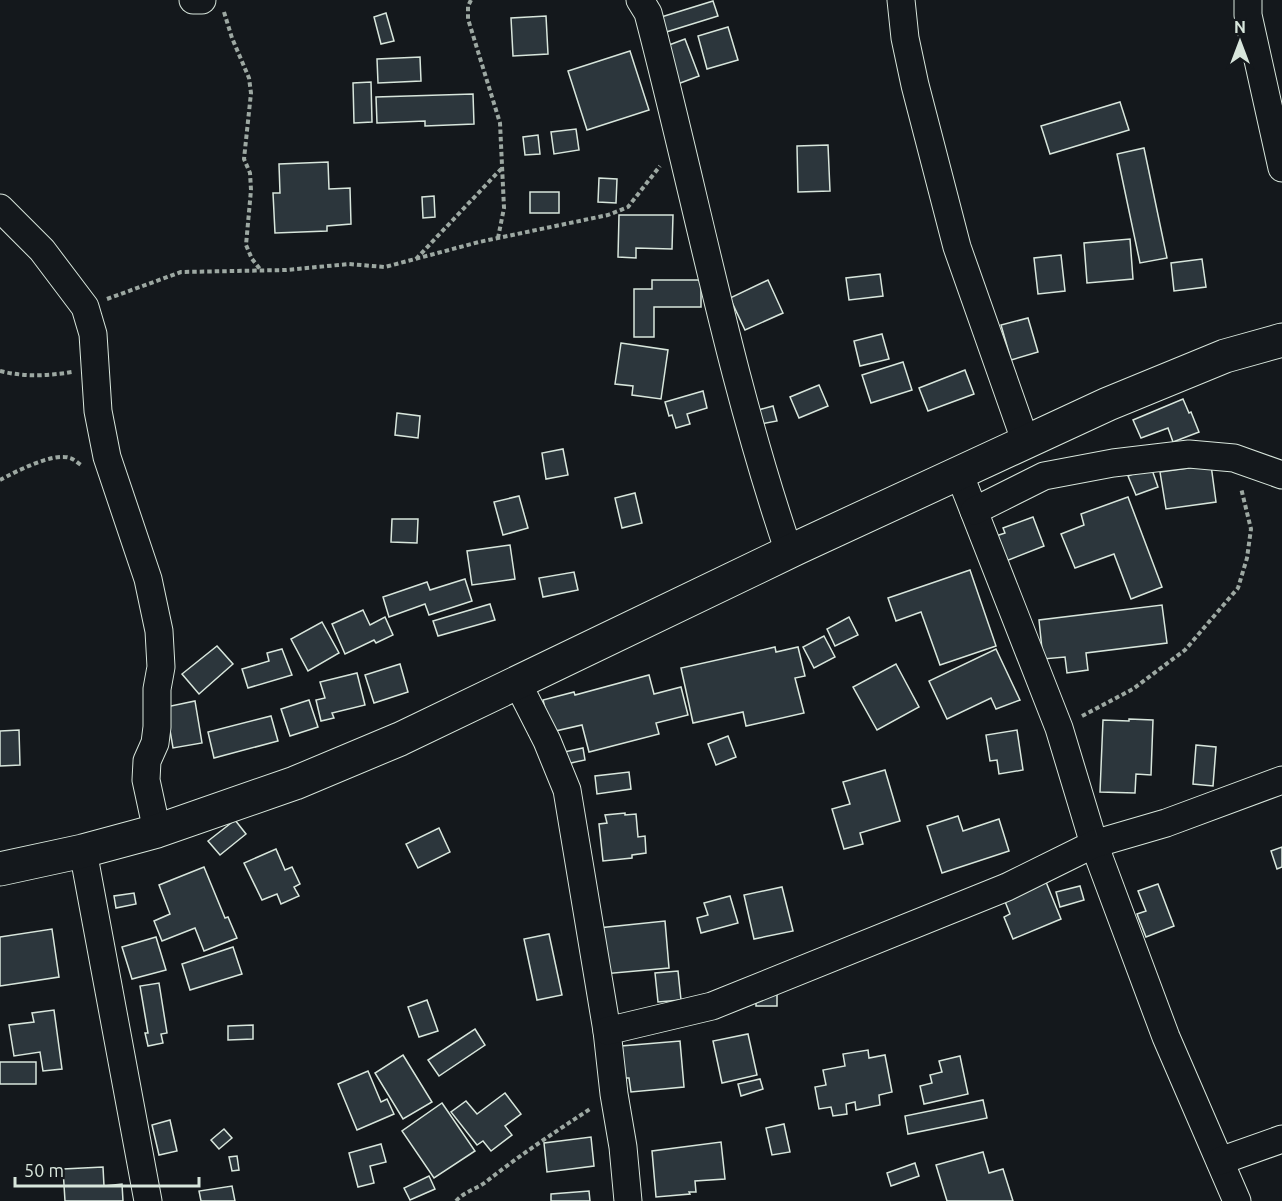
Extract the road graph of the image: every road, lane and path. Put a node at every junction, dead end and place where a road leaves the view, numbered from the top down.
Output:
1 (193, 0) edge
2 (471, 0) edge
3 (640, 0) edge
4 (901, 0) edge
5 (1248, 0) edge
6 (212, 4) edge
7 (679, 141) junction
8 (502, 168) junction
9 (1282, 168) edge
10 (0, 208) edge
11 (498, 238) junction
12 (415, 260) junction
13 (260, 270) junction
14 (86, 307) junction
15 (1282, 340) edge
16 (96, 367) junction
17 (0, 371) edge
18 (1026, 443) junction
19 (1234, 458) junction
20 (959, 473) junction
21 (1282, 475) edge
22 (114, 479) junction
23 (0, 480) edge
24 (974, 511) junction
25 (789, 552) junction
26 (518, 682) junction
27 (1059, 728) junction
28 (1282, 780) edge
29 (157, 831) junction
30 (1094, 844) junction
31 (83, 851) junction
32 (0, 869) edge
33 (607, 1031) junction
34 (614, 1094) junction
35 (1282, 1139) edge
36 (1220, 1161) junction
37 (148, 1201) edge
38 (456, 1201) edge
39 (628, 1201) edge
40 (1237, 1201) edge

1 - 6 street
2 - 8 path
3 - 7 street
4 - 18 street
5 - 9 street
6 - 13 path
7 - 11 path
7 - 25 street
8 - 11 path
8 - 12 path
10 - 14 street
11 - 12 path
12 - 13 path
13 - 14 path
14 - 16 street
15 - 18 main road
16 - 17 path
16 - 22 street
18 - 20 main road
19 - 21 street
19 - 24 street
19 - 27 path
20 - 24 street
20 - 25 main road
22 - 23 path
22 - 29 street
24 - 27 street
25 - 26 main road
26 - 29 main road
26 - 33 street
27 - 30 street
28 - 30 street
29 - 31 main road
30 - 33 street
30 - 36 street
31 - 32 main road
31 - 37 street
33 - 34 street
34 - 38 path
34 - 39 street
35 - 36 street
36 - 40 street

